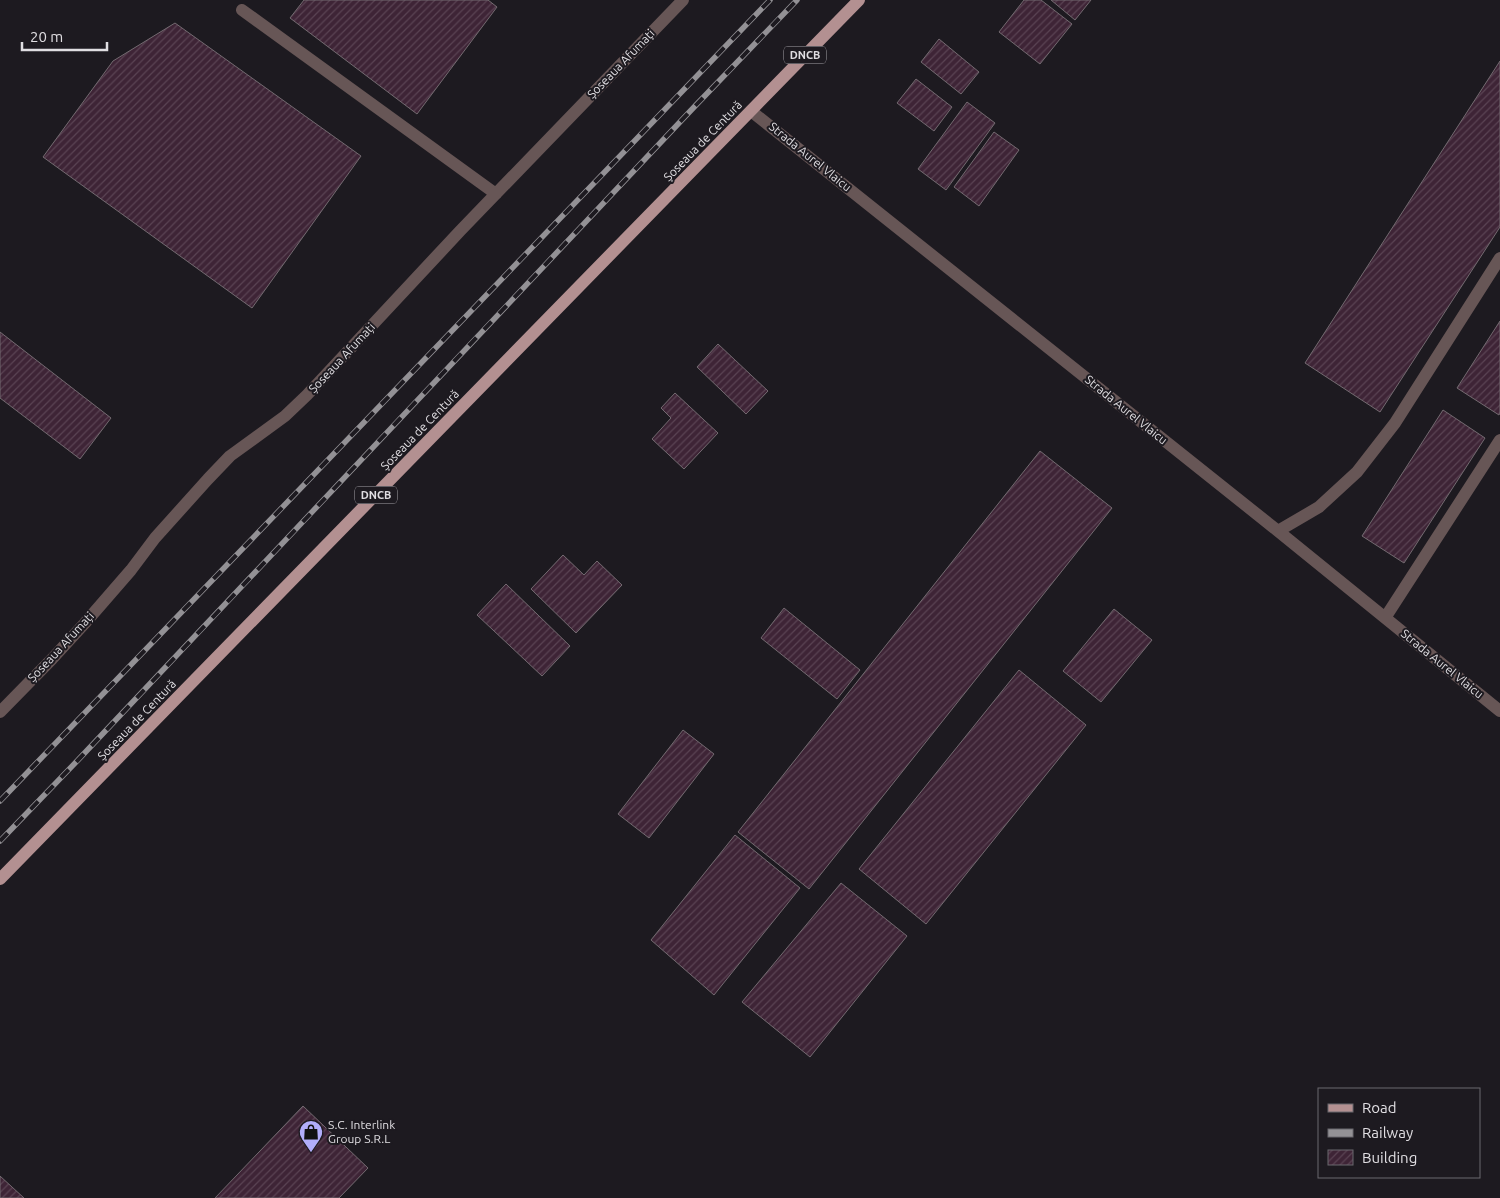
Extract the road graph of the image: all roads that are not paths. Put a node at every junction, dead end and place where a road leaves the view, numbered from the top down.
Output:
1 (683, 0) edge
2 (859, 0) edge
3 (242, 10) dead end
4 (751, 111) junction
5 (496, 194) junction
6 (1500, 258) edge
7 (1500, 440) edge
8 (1278, 531) junction
9 (1385, 618) junction
10 (1500, 711) edge
11 (0, 712) edge
12 (0, 879) edge

1 - 5 street, Șoseaua Afumați
2 - 4 main road, Șoseaua de Centură / DNCB
3 - 5 street
4 - 8 street, Strada Aurel Vlaicu
4 - 12 main road, Șoseaua de Centură / DNCB
5 - 11 street, Șoseaua Afumați
6 - 8 street
7 - 9 street
8 - 9 street, Strada Aurel Vlaicu
9 - 10 street, Strada Aurel Vlaicu

